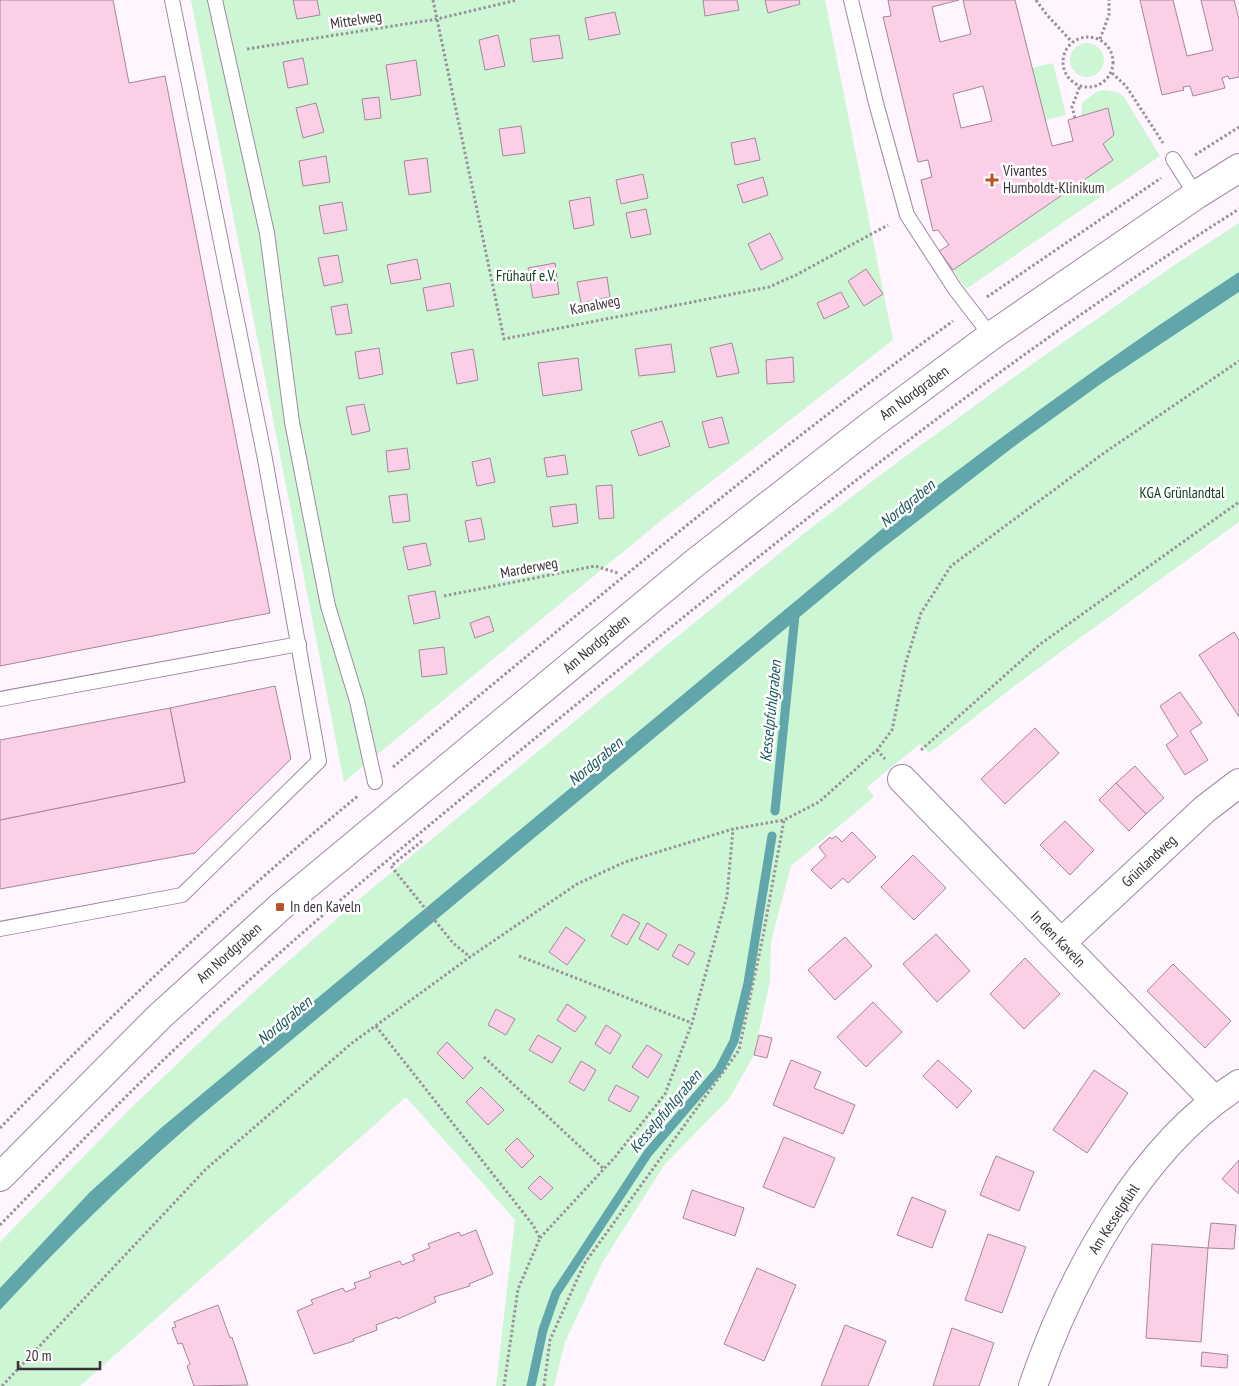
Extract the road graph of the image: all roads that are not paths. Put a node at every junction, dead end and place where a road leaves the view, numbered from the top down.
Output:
1 (172, 0) edge
2 (215, 0) edge
3 (851, 0) edge
4 (1172, 159) road end
5 (1239, 168) edge
6 (1196, 195) junction
7 (991, 336) junction
8 (299, 644) junction
9 (0, 699) edge
10 (894, 770) road end
11 (375, 782) dead end
12 (1239, 783) edge
13 (0, 929) edge
14 (1062, 942) junction
15 (1239, 1084) edge
16 (1214, 1100) junction
17 (0, 1177) edge
18 (1033, 1386) edge

1 - 8 lane
2 - 11 lane
3 - 7 lane
4 - 6 lane
5 - 6 street, Am Nordgraben
6 - 7 street, Am Nordgraben
7 - 17 street, Am Nordgraben
8 - 9 lane
8 - 13 lane
10 - 14 street, In den Kaveln
12 - 14 street, Grünlandweg
14 - 16 street, In den Kaveln
15 - 16 street, Am Kesselpfuhl
16 - 18 street, Am Kesselpfuhl

